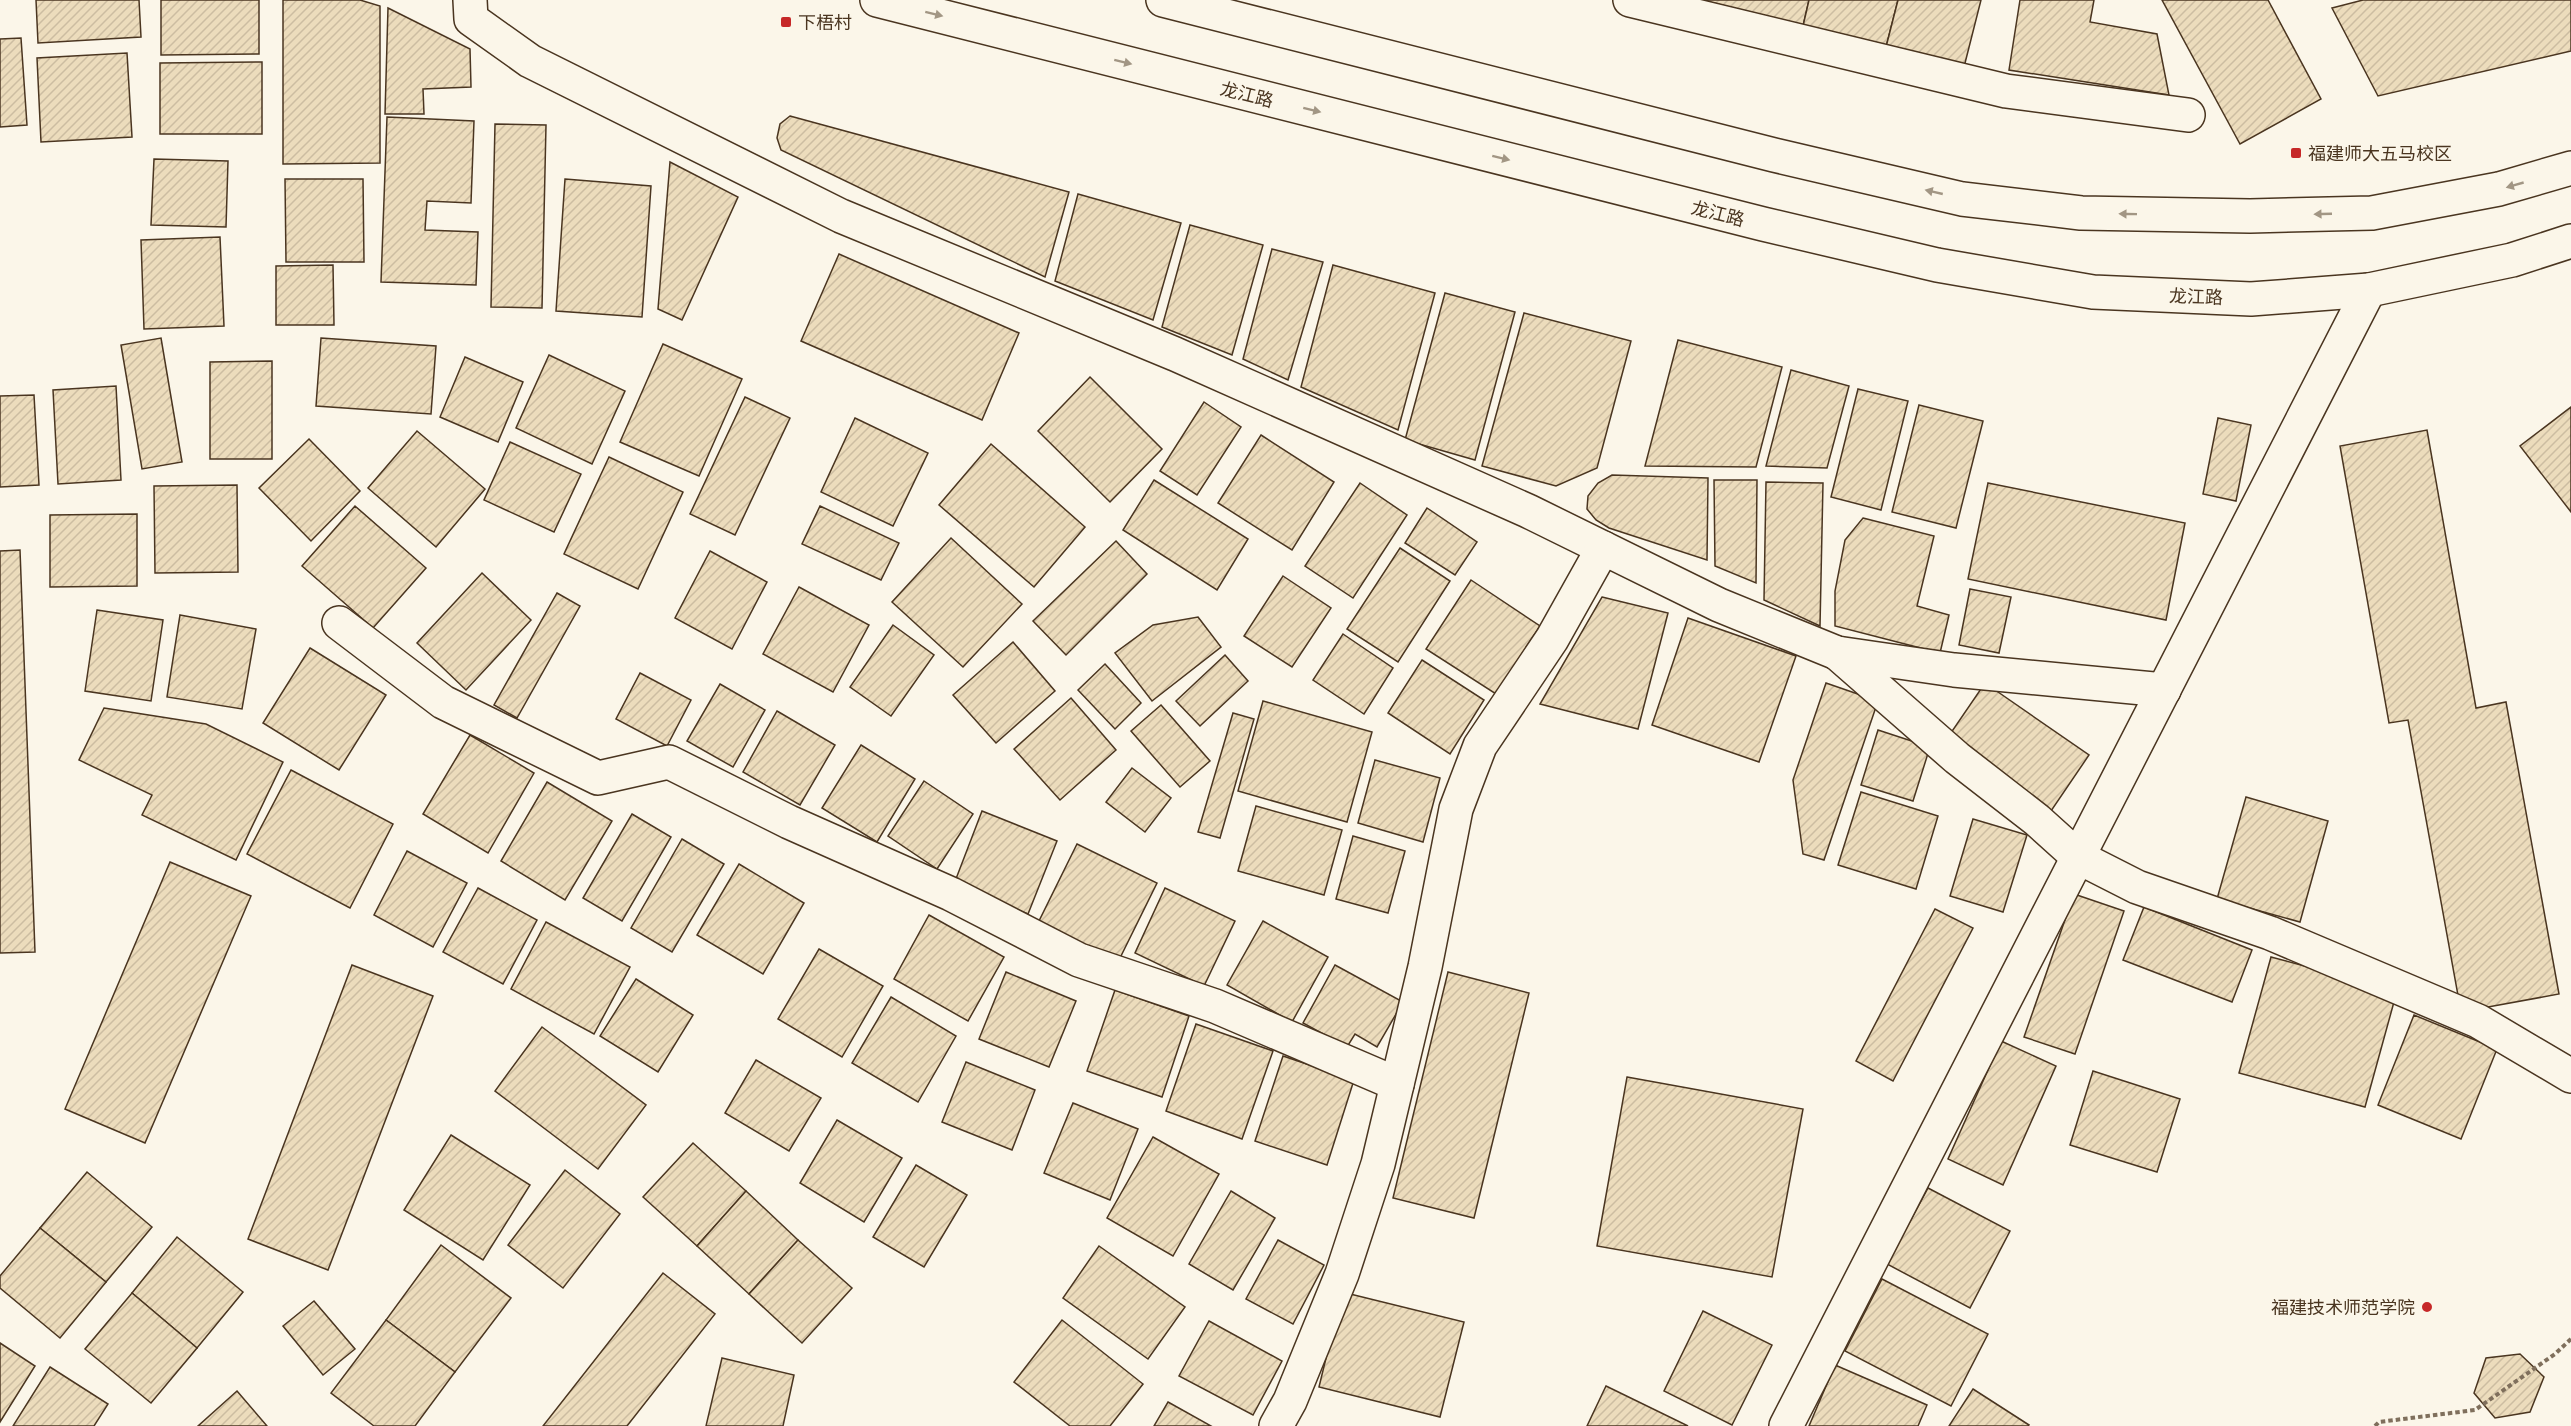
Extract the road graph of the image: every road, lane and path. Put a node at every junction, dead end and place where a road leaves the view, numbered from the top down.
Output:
1 (470, 0) edge
2 (877, 0) edge
3 (1163, 0) edge
4 (1630, 0) edge
5 (2188, 115) dead end
6 (2571, 168) edge
7 (2571, 242) edge
8 (2369, 290) junction
9 (1603, 548) junction
10 (339, 622) dead end
11 (1837, 653) junction
12 (2164, 690) junction
13 (2078, 857) junction
14 (2571, 1076) edge
15 (1397, 1084) junction
16 (2571, 1339) edge
17 (1276, 1426) edge
18 (1786, 1426) edge
19 (2376, 1426) edge

1 - 9 street
2 -> 8 street, 龙江路
6 -> 3 street
4 - 5 street
7 - 8 street, 龙江路
8 - 12 street
9 - 11 street
9 - 15 street
10 - 15 street
11 - 12 street
11 - 13 street
12 - 13 street
13 - 14 street
13 - 18 street
15 - 17 street
16 - 19 path

